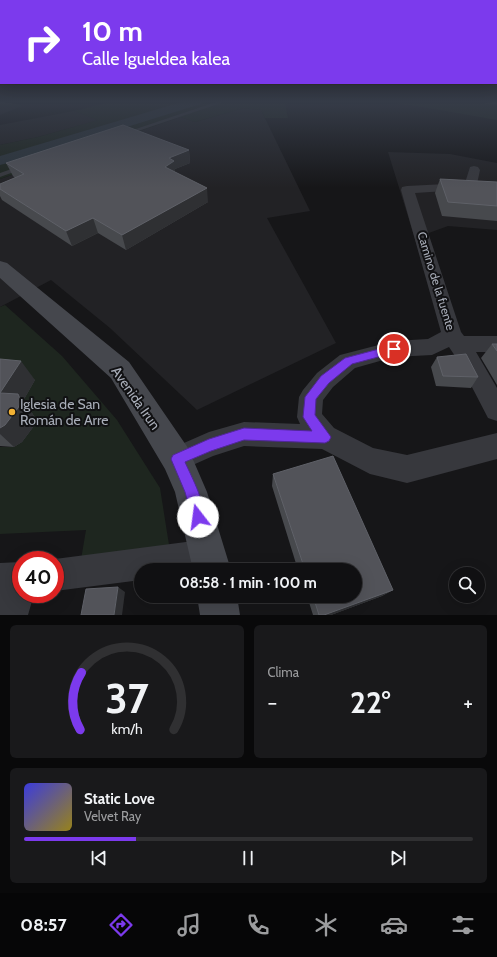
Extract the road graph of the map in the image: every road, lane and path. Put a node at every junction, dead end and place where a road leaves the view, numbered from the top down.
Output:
1 (138, 130) edge
2 (115, 137) edge
3 (29, 165) edge
4 (474, 170) dead end
5 (0, 175) edge
6 (0, 267) edge
7 (455, 339) junction
8 (497, 344) edge
9 (497, 410) edge
10 (325, 437) junction
11 (497, 446) edge
12 (177, 459) junction
13 (210, 563) edge
14 (134, 569) edge
15 (64, 575) edge
16 (12, 578) edge
17 (0, 579) edge
18 (15, 603) edge
19 (218, 603) edge
20 (11, 615) edge
21 (220, 615) edge

1 - 2 lane
3 - 5 lane
4 - 7 street, Camino de la fuente
6 - 12 street, Avenida Irun
7 - 8 street
7 - 9 street, Camino de la fuente
7 - 10 street
10 - 11 street
10 - 12 street
12 - 13 street, Avenida Irun
14 - 15 street
16 - 17 street
18 - 20 street
19 - 21 street

